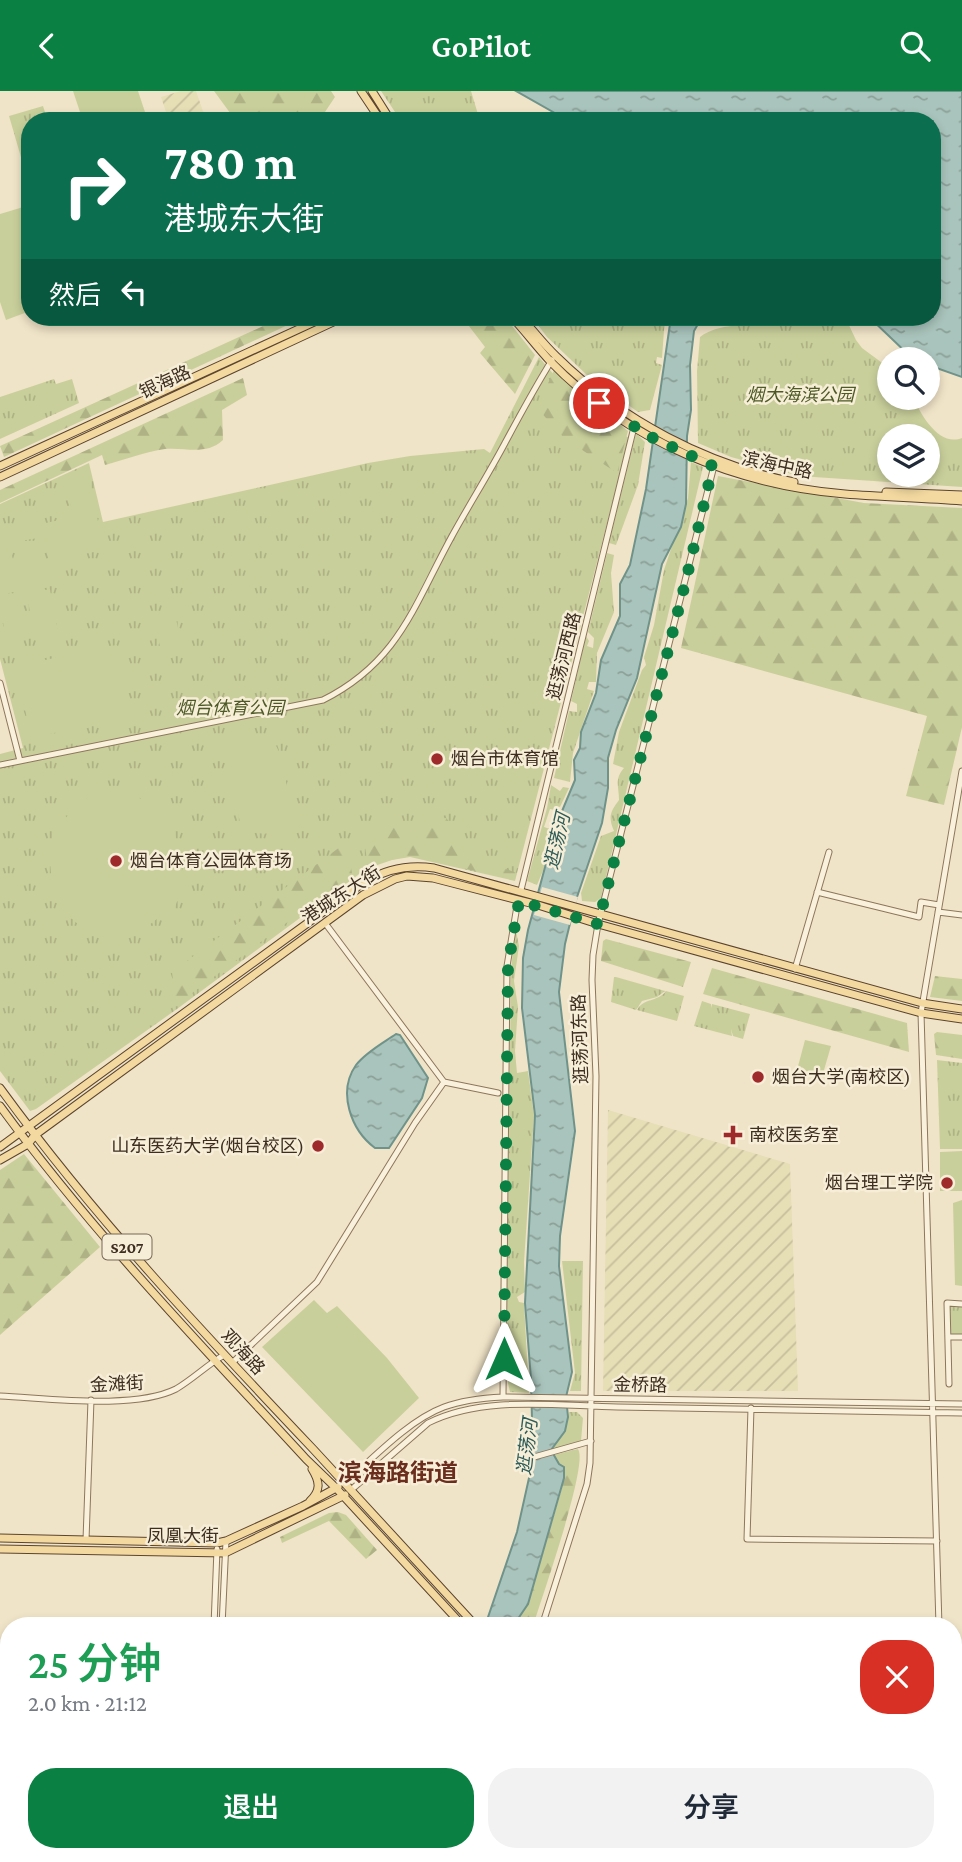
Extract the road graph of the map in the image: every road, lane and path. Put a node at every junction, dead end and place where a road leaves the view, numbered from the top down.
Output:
1 (361, 91) edge
2 (372, 91) edge
3 (375, 112) edge
4 (385, 112) edge
5 (305, 326) edge
6 (325, 326) edge
7 (521, 326) edge
8 (528, 326) edge
9 (553, 359) junction
10 (634, 427) junction
11 (693, 453) junction
12 (714, 463) junction
13 (0, 466) edge
14 (0, 477) edge
15 (962, 495) edge
16 (962, 501) edge
17 (0, 683) edge
18 (20, 761) junction
19 (0, 765) edge
20 (962, 771) edge
21 (961, 785) edge
22 (829, 852) dead end
23 (521, 890) junction
24 (817, 892) junction
25 (519, 901) junction
26 (938, 908) junction
27 (600, 914) junction
28 (962, 915) edge
29 (325, 923) junction
30 (598, 924) junction
31 (706, 944) junction
32 (704, 953) junction
33 (795, 969) junction
34 (922, 1003) junction
35 (962, 1009) edge
36 (921, 1013) junction
37 (962, 1019) edge
38 (444, 1081) junction
39 (0, 1088) edge
40 (498, 1093) dead end
41 (0, 1106) edge
42 (29, 1127) junction
43 (20, 1134) junction
44 (35, 1135) junction
45 (28, 1144) junction
46 (0, 1147) edge
47 (0, 1160) edge
48 (962, 1304) edge
49 (948, 1337) junction
50 (962, 1337) edge
51 (224, 1355) junction
52 (215, 1360) junction
53 (232, 1363) junction
54 (949, 1384) dead end
55 (0, 1396) edge
56 (503, 1397) junction
57 (592, 1398) junction
58 (91, 1400) junction
59 (933, 1403) junction
60 (962, 1404) edge
61 (592, 1407) junction
62 (751, 1408) junction
63 (933, 1413) junction
64 (962, 1413) edge
65 (591, 1441) junction
66 (306, 1459) junction
67 (527, 1459) dead end
68 (345, 1483) junction
69 (336, 1488) junction
70 (351, 1490) junction
71 (344, 1497) junction
72 (305, 1505) junction
73 (0, 1538) edge
74 (15, 1538) junction
75 (86, 1540) junction
76 (226, 1541) junction
77 (937, 1541) junction
78 (186, 1542) junction
79 (217, 1543) junction
80 (0, 1549) edge
81 (15, 1550) junction
82 (187, 1553) junction
83 (221, 1553) junction
84 (214, 1607) junction
85 (222, 1608) junction
86 (214, 1617) edge
87 (222, 1617) edge
88 (455, 1617) edge
89 (468, 1617) edge
90 (545, 1617) edge
91 (940, 1617) edge

1 - 3 main road
2 - 4 main road
5 - 13 main road, 银海路
6 - 14 main road, 银海路
7 - 9 main road, 滨海中路
8 - 9 main road, 滨海中路
9 - 10 main road, 滨海中路
9 - 11 main road, 滨海中路
9 - 18 street
10 - 11 main road, 滨海中路
10 - 23 street, 逛荡河西路
11 - 12 main road, 滨海中路
12 - 15 main road, 滨海中路
12 - 16 main road, 滨海中路
12 - 27 street, 逛荡河东路
17 - 18 street
18 - 19 street
20 - 21 street
21 - 26 street
22 - 24 street
23 - 27 main road, 港城东大街
23 - 42 main road, 港城东大街
24 - 26 street
24 - 33 street
25 - 29 main road, 港城东大街
25 - 30 main road, 港城东大街
25 - 56 street
26 - 28 street
26 - 34 street
27 - 30 street, 逛荡河东路
27 - 31 main road, 港城东大街
29 - 38 street
29 - 44 main road, 港城东大街
30 - 32 main road, 港城东大街
30 - 57 street, 逛荡河东路
31 - 32 main road
31 - 33 main road, 港城东大街
32 - 36 main road, 港城东大街
33 - 34 main road, 港城东大街
34 - 35 main road, 港城东大街
34 - 36 street
36 - 37 main road, 港城东大街
36 - 59 street
38 - 40 street
38 - 53 street
39 - 42 main road, 观海路 / S207
41 - 43 main road, 观海路 / S207
42 - 43 main road, 港城东大街
42 - 44 main road, 观海路 / S207
43 - 45 main road, 观海路 / S207
43 - 46 main road, 港城东大街
44 - 45 main road, 港城东大街
44 - 51 main road, 观海路 / S207
45 - 47 main road, 港城东大街
45 - 52 main road, 观海路 / S207
48 - 49 street
49 - 50 street
49 - 54 street
51 - 52 street, 金滩街
51 - 53 main road, 观海路 / S207
52 - 58 street, 金滩街
52 - 66 main road, 观海路 / S207
53 - 68 main road, 观海路 / S207
55 - 58 street, 金滩街
56 - 57 street, 金桥路
56 - 68 street, 金桥路
57 - 59 street, 金桥路
57 - 61 street, 逛荡河东路
58 - 75 street
59 - 60 street, 金桥路
59 - 63 street
61 - 62 street, 金桥路
61 - 65 street, 逛荡河东路
61 - 70 street, 金桥路
62 - 63 street, 金桥路
62 - 77 street
63 - 64 street, 金桥路
63 - 77 street
65 - 67 street
65 - 90 street, 逛荡河东路
66 - 69 main road, 观海路 / S207
66 - 72 main road
68 - 69 main road, 凤凰大街
68 - 70 main road, 观海路 / S207
69 - 71 main road, 观海路 / S207
69 - 72 main road, 凤凰大街
70 - 71 main road, 凤凰大街
70 - 89 main road, 观海路 / S207
71 - 83 main road, 凤凰大街
71 - 88 main road, 观海路 / S207
72 - 76 main road, 凤凰大街
73 - 74 main road, 凤凰大街
74 - 75 main road, 凤凰大街
74 - 81 main road
75 - 78 main road, 凤凰大街
76 - 79 main road, 凤凰大街
76 - 83 street
77 - 91 street
78 - 79 main road, 凤凰大街
78 - 82 main road
79 - 83 street
80 - 81 main road, 凤凰大街
81 - 82 main road, 凤凰大街
82 - 83 main road, 凤凰大街
83 - 84 street
83 - 85 street
84 - 85 street
84 - 86 street
85 - 87 street

